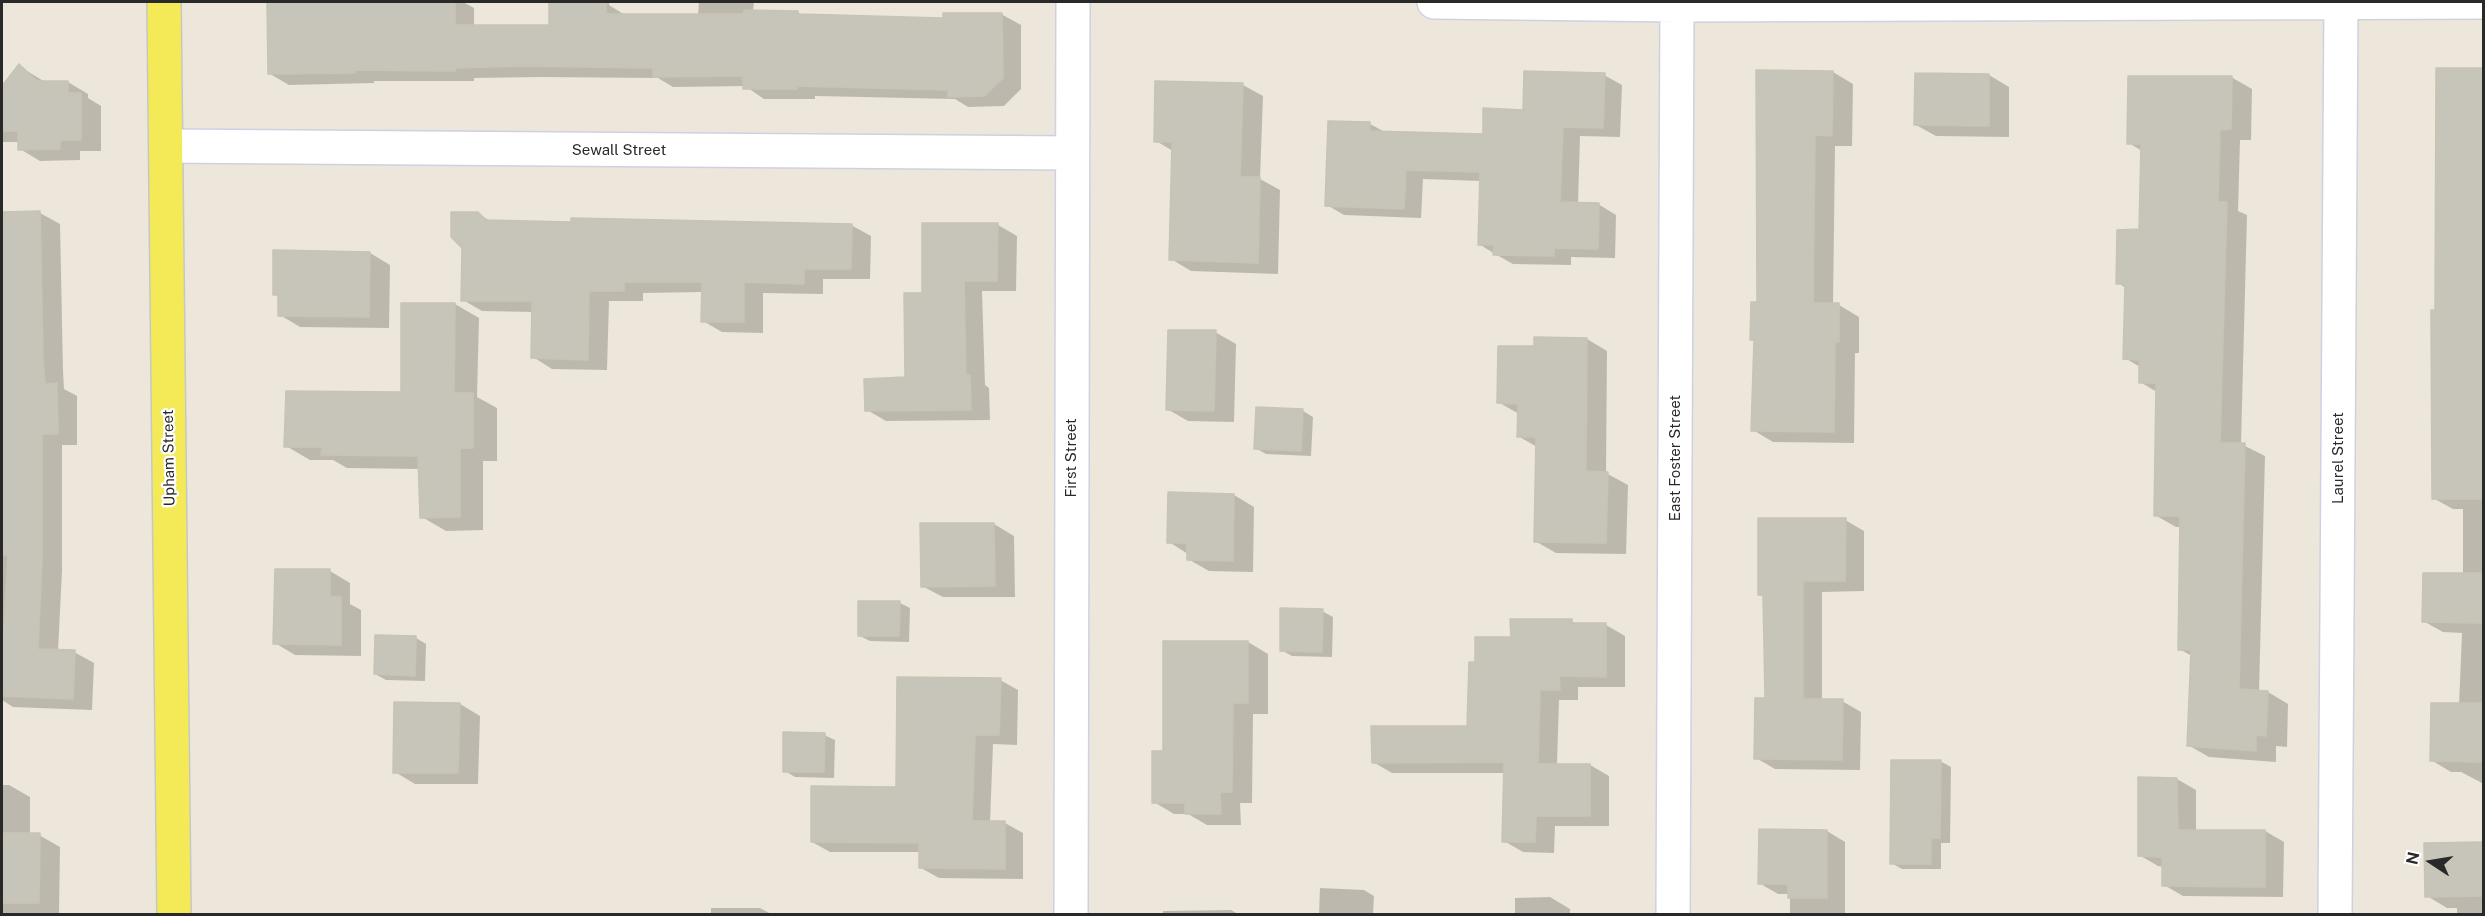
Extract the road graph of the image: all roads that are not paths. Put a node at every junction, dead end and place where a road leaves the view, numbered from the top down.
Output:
1 (164, 2) edge
2 (1072, 2) edge
3 (1434, 2) edge
4 (2341, 2) edge
5 (2484, 2) edge
6 (1677, 3) edge
7 (166, 146) junction
8 (1072, 153) junction
9 (174, 915) edge
10 (1071, 915) edge
11 (1673, 915) edge
12 (2335, 915) edge

1 - 7 main road, Upham Street
2 - 8 street, First Street
3 - 6 street
4 - 5 street
4 - 6 street
4 - 12 street, Laurel Street
6 - 11 street, East Foster Street
7 - 8 street, Sewall Street
7 - 9 main road, Upham Street
8 - 10 street, First Street

